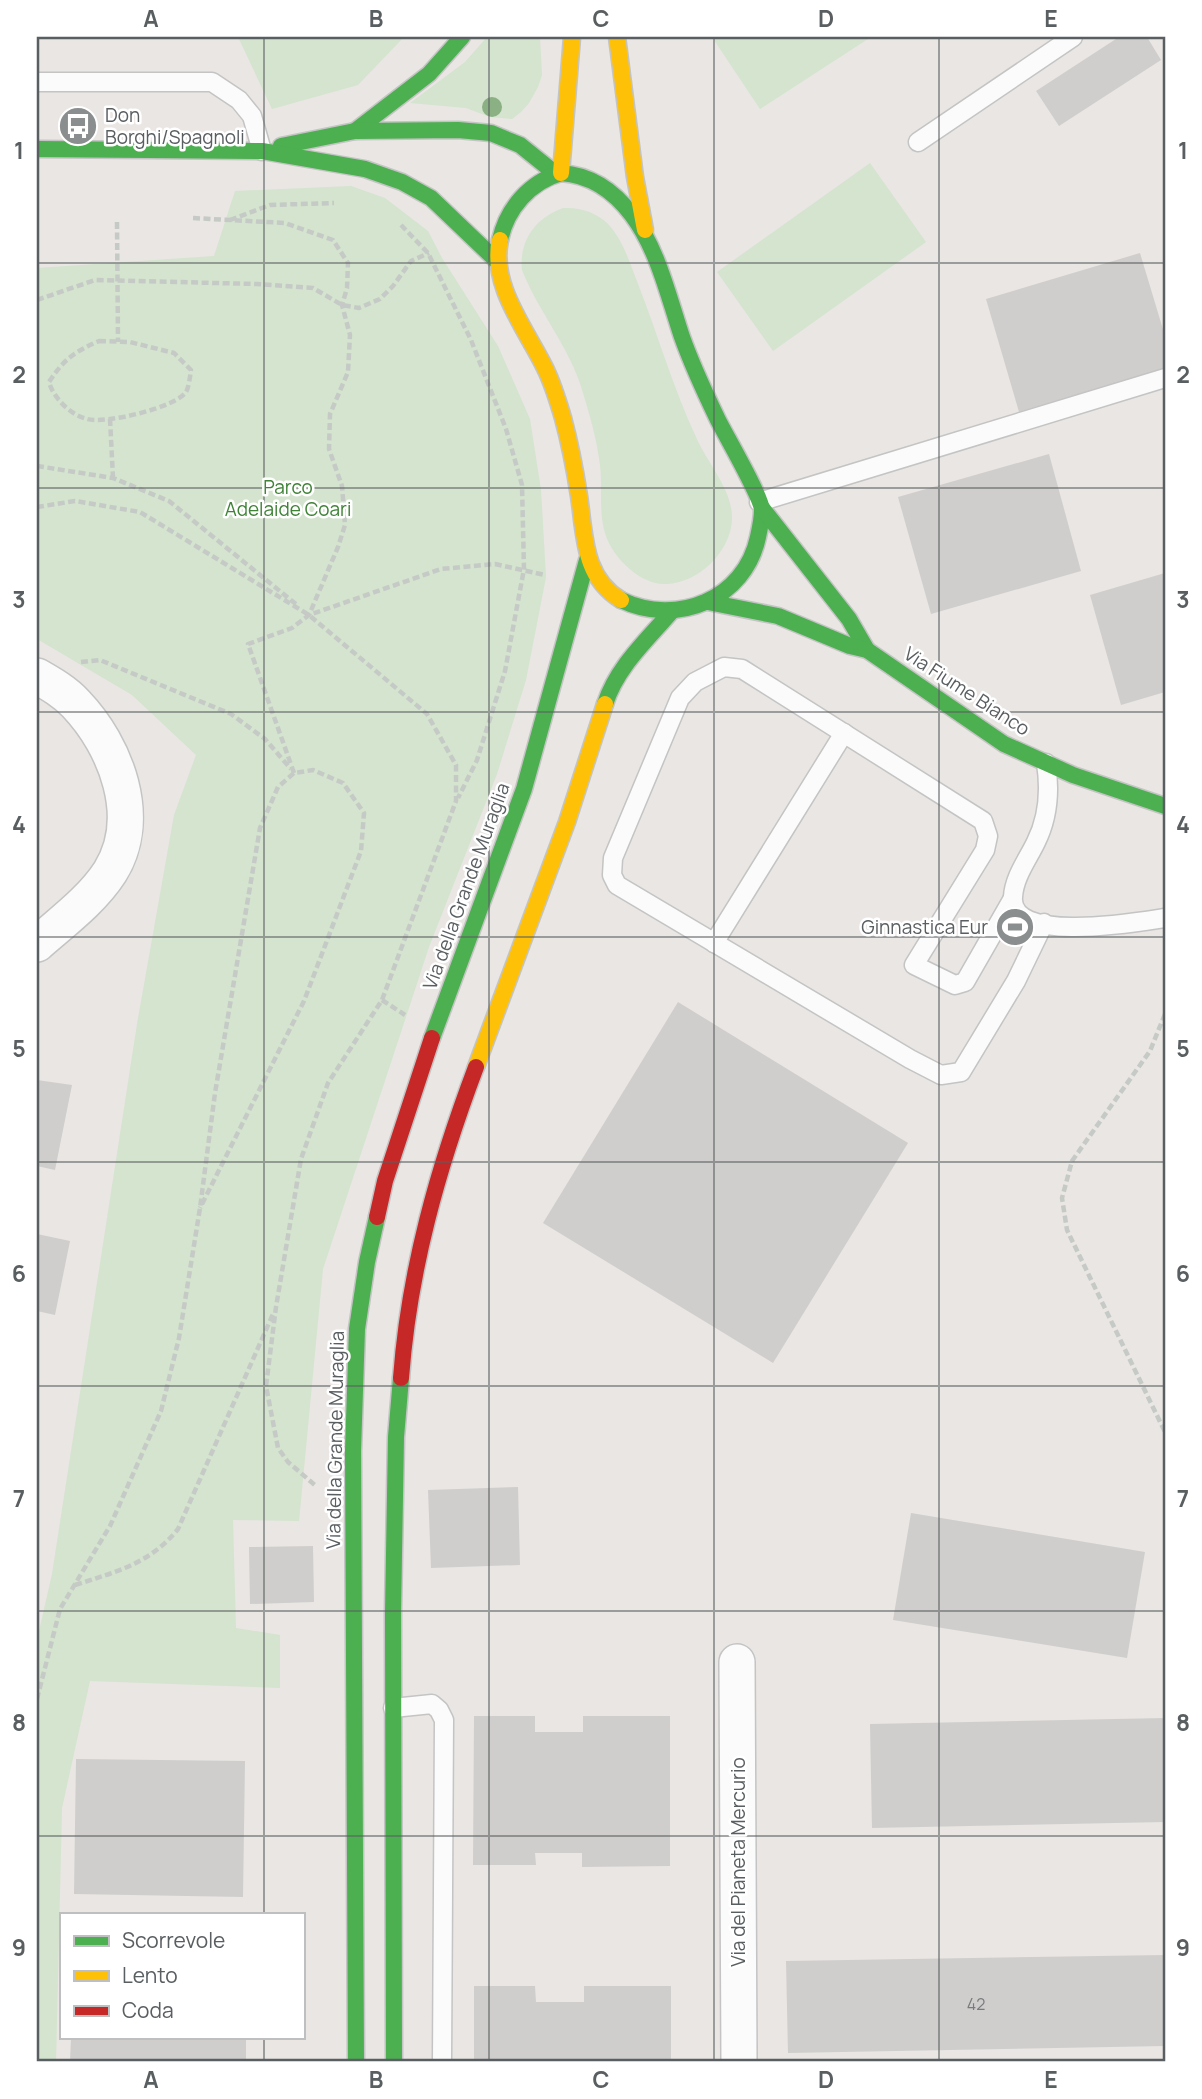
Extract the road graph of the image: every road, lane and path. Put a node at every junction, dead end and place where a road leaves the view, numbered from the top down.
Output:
1 (462, 37) edge
2 (572, 37) edge
3 (617, 37) edge
4 (1073, 37) edge
5 (37, 82) edge
6 (355, 131) junction
7 (918, 142) dead end
8 (37, 149) edge
9 (262, 151) junction
10 (558, 173) junction
11 (336, 203) dead end
12 (193, 218) dead end
13 (455, 220) junction
14 (226, 221) junction
15 (397, 221) dead end
16 (117, 222) dead end
17 (647, 238) junction
18 (428, 253) junction
19 (498, 262) junction
20 (117, 281) junction
21 (37, 300) edge
22 (342, 305) junction
23 (118, 342) junction
24 (1165, 378) edge
25 (110, 419) junction
26 (37, 466) edge
27 (113, 478) junction
28 (760, 505) junction
29 (37, 507) edge
30 (587, 561) junction
31 (524, 569) junction
32 (550, 577) dead end
33 (708, 602) junction
34 (671, 612) junction
35 (309, 615) junction
36 (867, 650) junction
37 (47, 681) edge
38 (844, 733) junction
39 (1046, 763) junction
40 (294, 773) junction
41 (456, 801) junction
42 (1165, 806) edge
43 (1012, 900) junction
44 (1165, 918) edge
45 (1044, 923) junction
46 (714, 943) junction
47 (37, 944) edge
48 (1165, 1014) edge
49 (200, 1208) junction
50 (276, 1307) junction
51 (1165, 1432) edge
52 (354, 1514) junction
53 (74, 1586) junction
54 (737, 1662) dead end
55 (37, 1699) edge
56 (393, 1708) junction
57 (356, 2062) edge
58 (394, 2062) edge
59 (442, 2062) edge
60 (738, 2062) edge

1 - 6 street
2 - 10 street
3 - 17 street
4 - 7 lane
5 - 9 lane
6 - 9 street
6 - 10 street
8 - 9 street
9 - 13 street
10 - 17 street
10 - 19 street
11 - 14 path
12 - 14 path
13 - 18 path
13 - 19 street
14 - 22 path
15 - 18 path
16 - 20 path
17 - 28 street
18 - 22 path
18 - 31 path
19 - 30 street
20 - 21 path
20 - 22 path
20 - 23 path
22 - 35 path
23 - 25 path
23 - 25 path
24 - 28 lane
25 - 27 path
26 - 27 path
27 - 35 path
28 - 33 street
28 - 36 street
29 - 35 path
30 - 34 street
30 - 52 street, Via della Grande Muraglia
31 - 32 path
31 - 35 path
31 - 41 path
33 - 34 street
33 - 36 street
34 - 56 street
35 - 40 path
35 - 41 path
36 - 39 street, Via Fiume Bianco
37 - 40 path
37 - 47 street
38 - 43 lane
38 - 46 lane
38 - 46 lane
39 - 42 street, Via Fiume Bianco
39 - 43 lane
40 - 49 path
40 - 49 path
41 - 50 path
43 - 45 lane
44 - 45 lane
45 - 46 lane
48 - 51 path
49 - 53 path
50 - 52 path
50 - 53 path
52 - 57 street, Via della Grande Muraglia
53 - 55 path
54 - 60 street, Via del Pianeta Mercurio
56 - 58 street
56 - 59 lane

